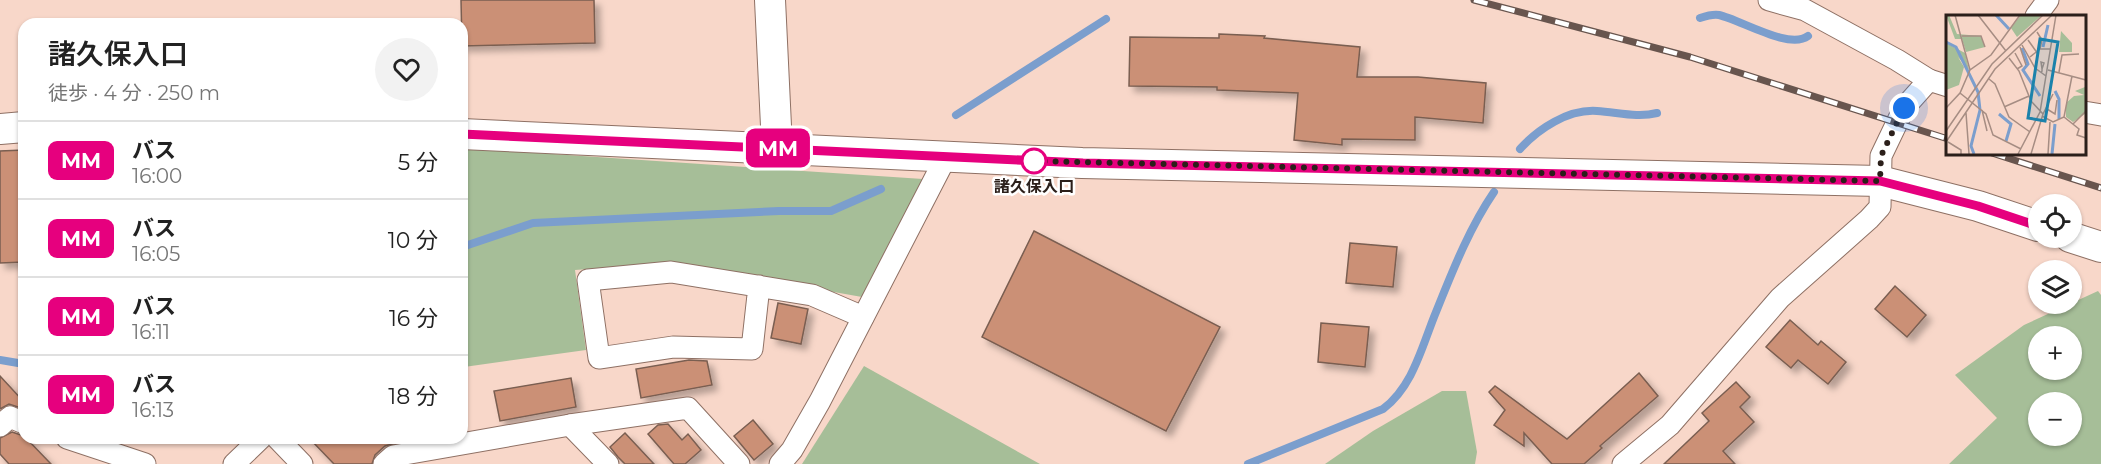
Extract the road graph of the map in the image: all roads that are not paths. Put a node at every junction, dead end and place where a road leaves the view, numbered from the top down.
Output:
1 (770, 0) edge
2 (2048, 0) edge
3 (1774, 1) edge
4 (2037, 15) edge
5 (1938, 83) edge
6 (2086, 112) edge
7 (2101, 115) edge
8 (18, 128) edge
9 (0, 129) edge
10 (468, 134) edge
11 (777, 147) junction
12 (947, 156) junction
13 (1880, 181) junction
14 (2028, 223) edge
15 (2082, 241) edge
16 (2101, 247) edge
17 (759, 286) junction
18 (863, 317) junction
19 (18, 420) edge
20 (570, 425) junction
21 (0, 426) edge
22 (468, 443) edge
23 (78, 444) edge
24 (255, 444) edge
25 (283, 444) edge
26 (462, 444) edge
27 (445, 447) junction
28 (101, 457) edge
29 (145, 464) edge
30 (234, 464) edge
31 (302, 464) edge
32 (384, 464) edge
33 (461, 464) edge
34 (608, 464) edge
35 (739, 464) edge
36 (780, 464) edge
37 (1623, 464) edge

1 - 11 main road
2 - 4 street
3 - 5 street
5 - 13 street
6 - 7 street
8 - 9 main road
10 - 11 main road
11 - 12 main road
12 - 13 main road
12 - 18 street
13 - 14 main road
13 - 37 street
15 - 16 main road
17 - 17 street
17 - 18 street
18 - 36 street
19 - 21 street
20 - 22 street
20 - 34 street
20 - 35 street
23 - 28 street
24 - 30 street
25 - 31 street
26 - 27 street
27 - 32 street
27 - 33 street
28 - 29 street

